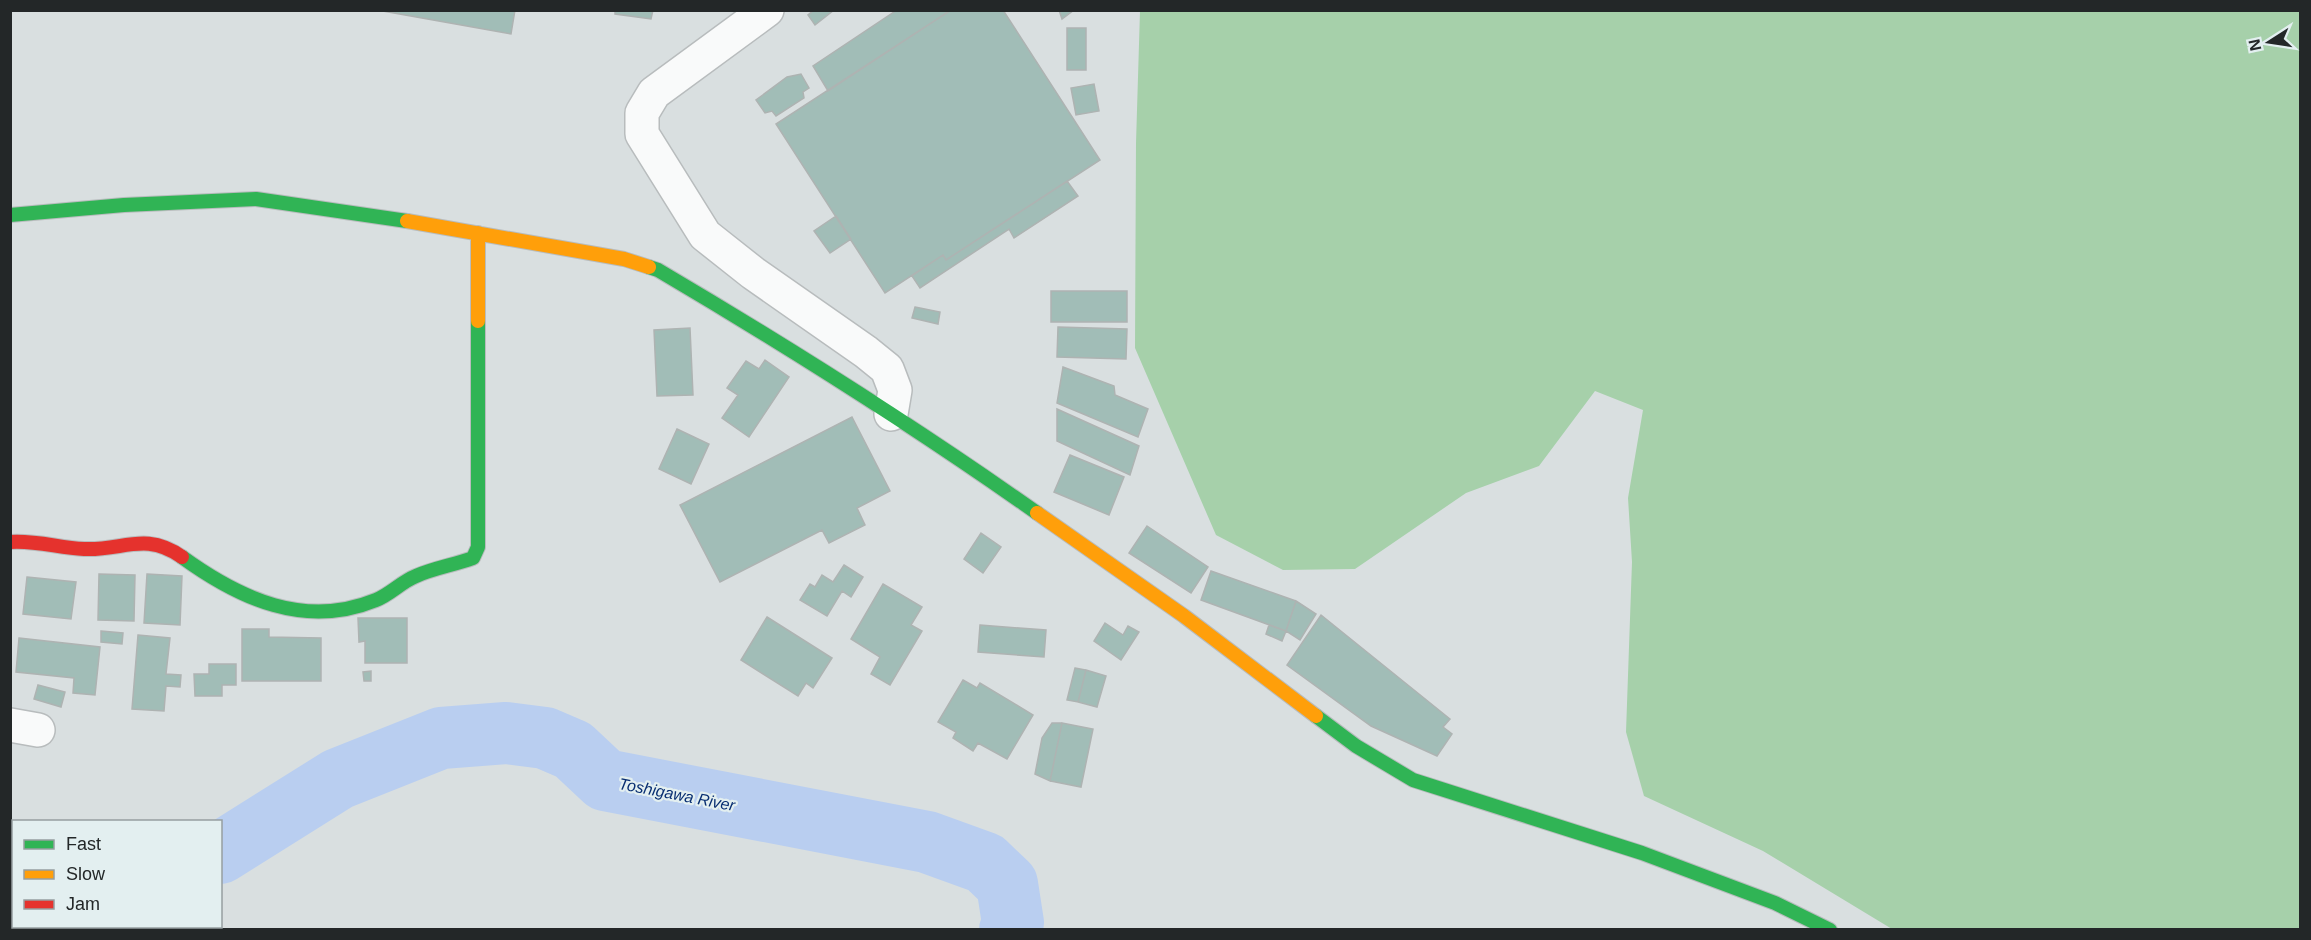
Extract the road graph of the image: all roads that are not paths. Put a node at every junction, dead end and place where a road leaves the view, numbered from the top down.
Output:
1 (767, 10) edge
2 (10, 215) edge
3 (478, 234) junction
4 (891, 414) junction
5 (10, 542) edge
6 (1830, 930) edge

1 - 4 street
2 - 3 street
3 - 4 street
3 - 5 street
4 - 6 street

